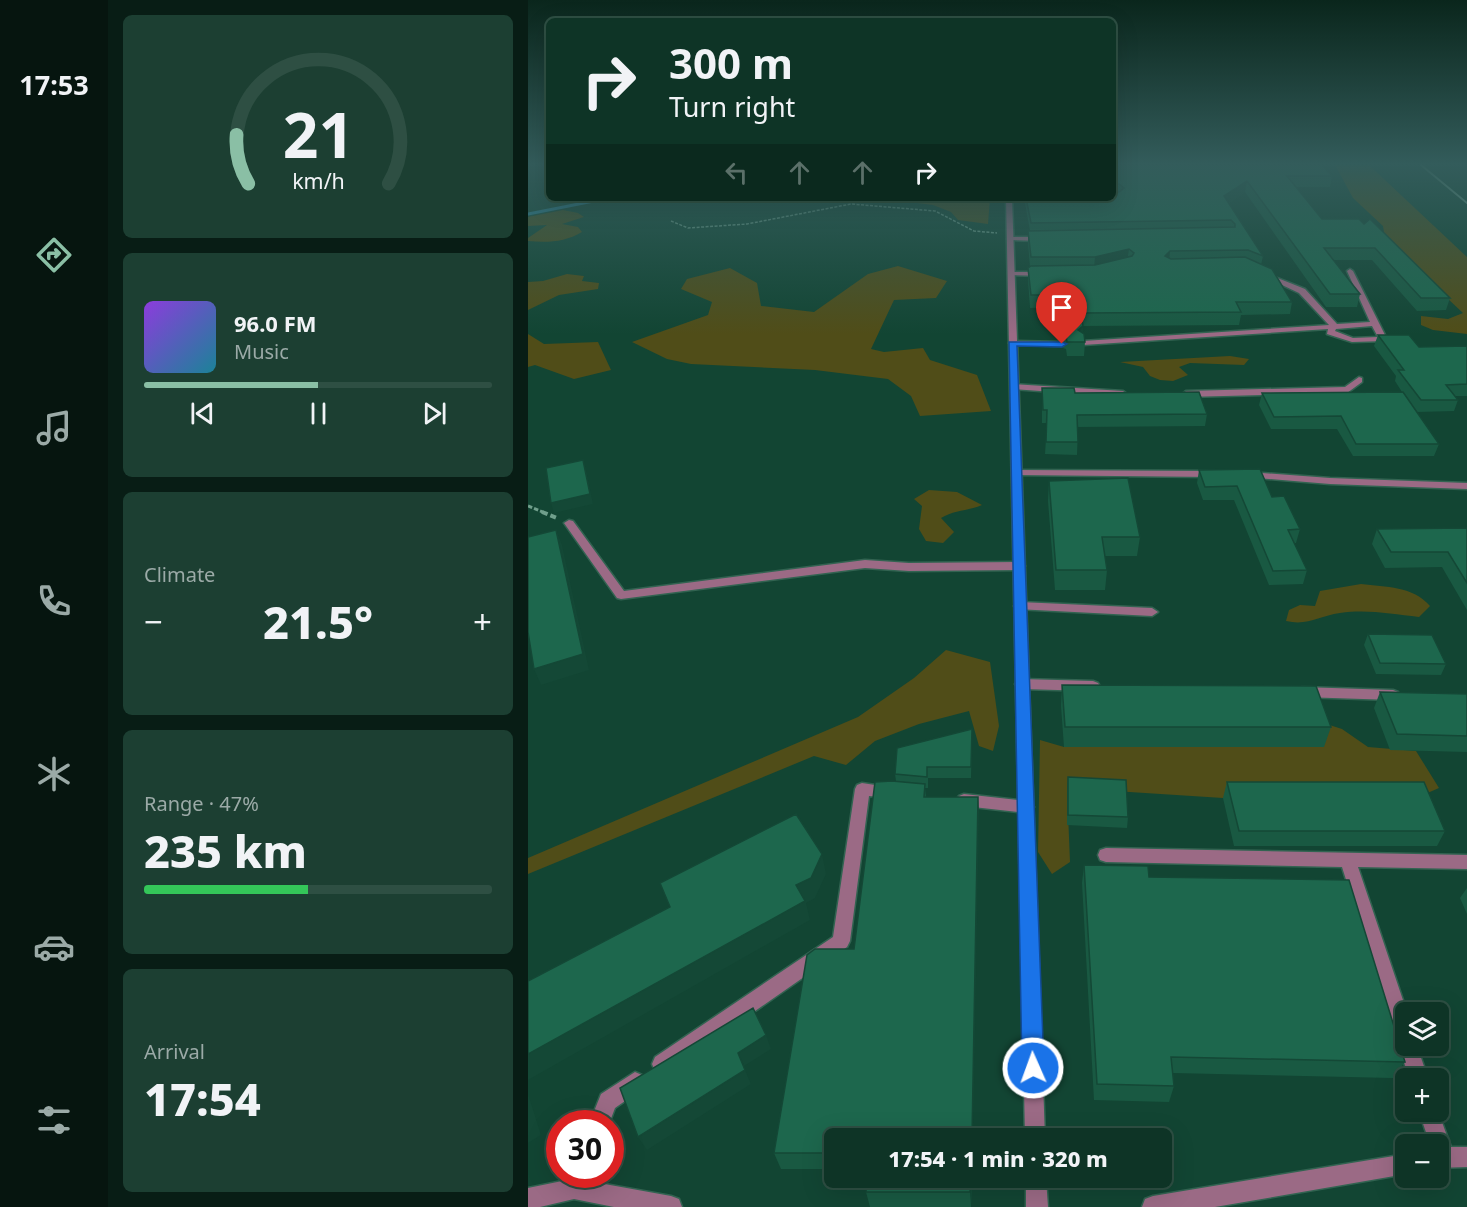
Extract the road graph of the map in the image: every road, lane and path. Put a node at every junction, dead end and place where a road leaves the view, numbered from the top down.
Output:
1 (671, 221) dead end
2 (761, 221) edge
3 (955, 221) edge
4 (1010, 221) edge
5 (1010, 237) junction
6 (1056, 239) edge
7 (1254, 270) edge
8 (1350, 271) dead end
9 (1011, 274) junction
10 (1047, 274) edge
11 (1376, 324) junction
12 (1334, 325) junction
13 (1083, 343) edge
14 (1013, 344) junction
15 (1062, 344) edge
16 (1359, 380) dead end
17 (1014, 387) junction
18 (1132, 394) edge
19 (1177, 394) edge
20 (1016, 473) junction
21 (1224, 475) edge
22 (1235, 475) edge
23 (1467, 486) edge
24 (528, 506) edge
25 (569, 523) joint
26 (1019, 566) junction
27 (1020, 606) junction
28 (1152, 612) dead end
29 (1022, 684) junction
30 (1105, 686) edge
31 (1293, 692) edge
32 (1410, 696) edge
33 (909, 794) edge
34 (944, 798) edge
35 (1026, 807) junction
36 (1106, 855) dead end
37 (1348, 860) junction
38 (1467, 862) edge
39 (1395, 1003) edge
40 (604, 1110) edge
41 (1035, 1128) edge
42 (1467, 1157) edge
43 (1449, 1158) edge
44 (1395, 1166) edge
45 (560, 1188) edge
46 (600, 1188) edge
47 (1036, 1188) edge
48 (528, 1199) edge
49 (671, 1207) edge
50 (1037, 1207) edge
51 (1153, 1207) edge

1 - 2 path
3 - 5 path
4 - 5 street
5 - 6 street
5 - 9 street
7 - 12 street
8 - 11 street
9 - 10 street
9 - 14 street
11 - 12 street
11 - 12 street
12 - 13 street
14 - 15 street
14 - 17 street
16 - 19 street
17 - 18 street
17 - 20 street
20 - 21 street
20 - 26 street
22 - 23 street
24 - 25 path
25 - 26 street
26 - 27 street
27 - 28 street
27 - 29 street
29 - 30 street
29 - 35 street
31 - 32 street
33 - 40 street
34 - 35 street
35 - 41 street
36 - 37 street
37 - 38 street
37 - 39 street
42 - 43 street
44 - 51 street
45 - 48 street
46 - 49 street
47 - 50 street

